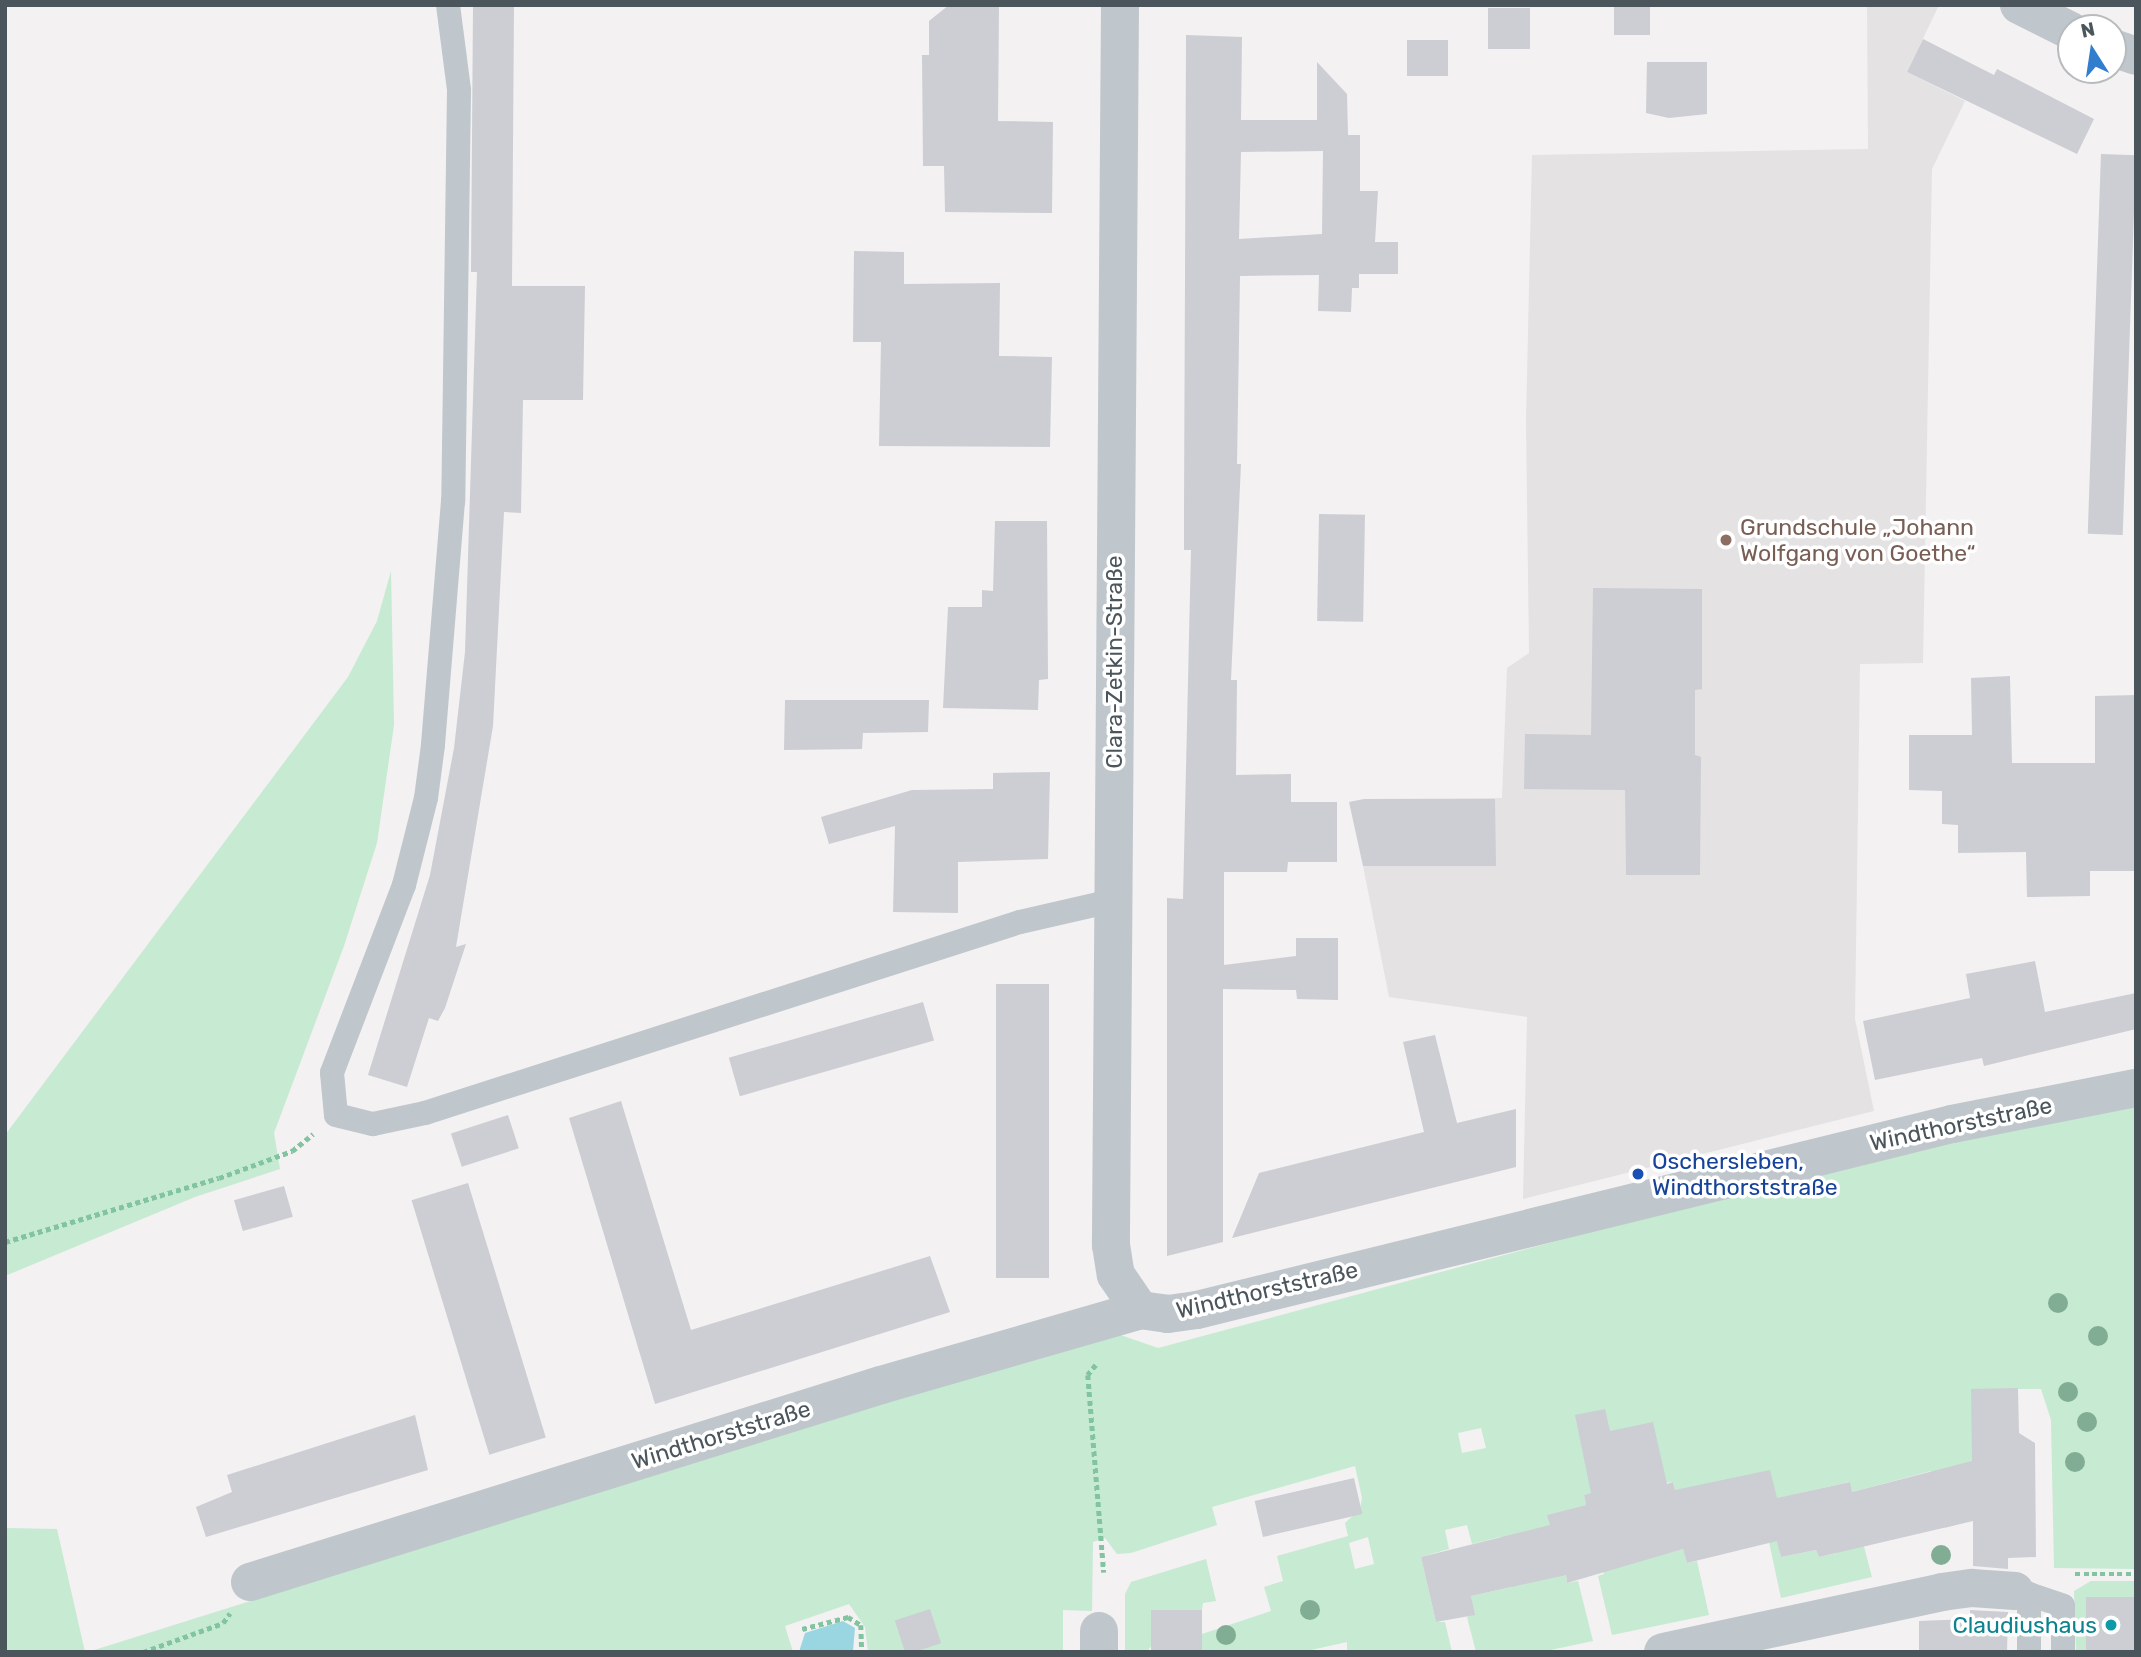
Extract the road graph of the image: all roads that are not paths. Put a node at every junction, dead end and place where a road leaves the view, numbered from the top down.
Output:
1 (448, 5) edge
2 (1119, 5) edge
3 (2019, 5) edge
4 (2057, 24) edge
5 (1112, 901) junction
6 (2136, 1088) edge
7 (1140, 1310) junction
8 (250, 1582) road end
9 (2022, 1592) junction
10 (1806, 1637) edge
11 (1663, 1652) edge
12 (2029, 1652) edge
13 (2063, 1652) edge

1 - 5 lane
2 - 5 street, Clara-Zetkin-Straße
3 - 4 street
5 - 7 street, Clara-Zetkin-Straße
6 - 7 street, Windthorststraße
7 - 8 street, Windthorststraße
9 - 10 street
9 - 12 lane
9 - 13 lane
10 - 11 street

